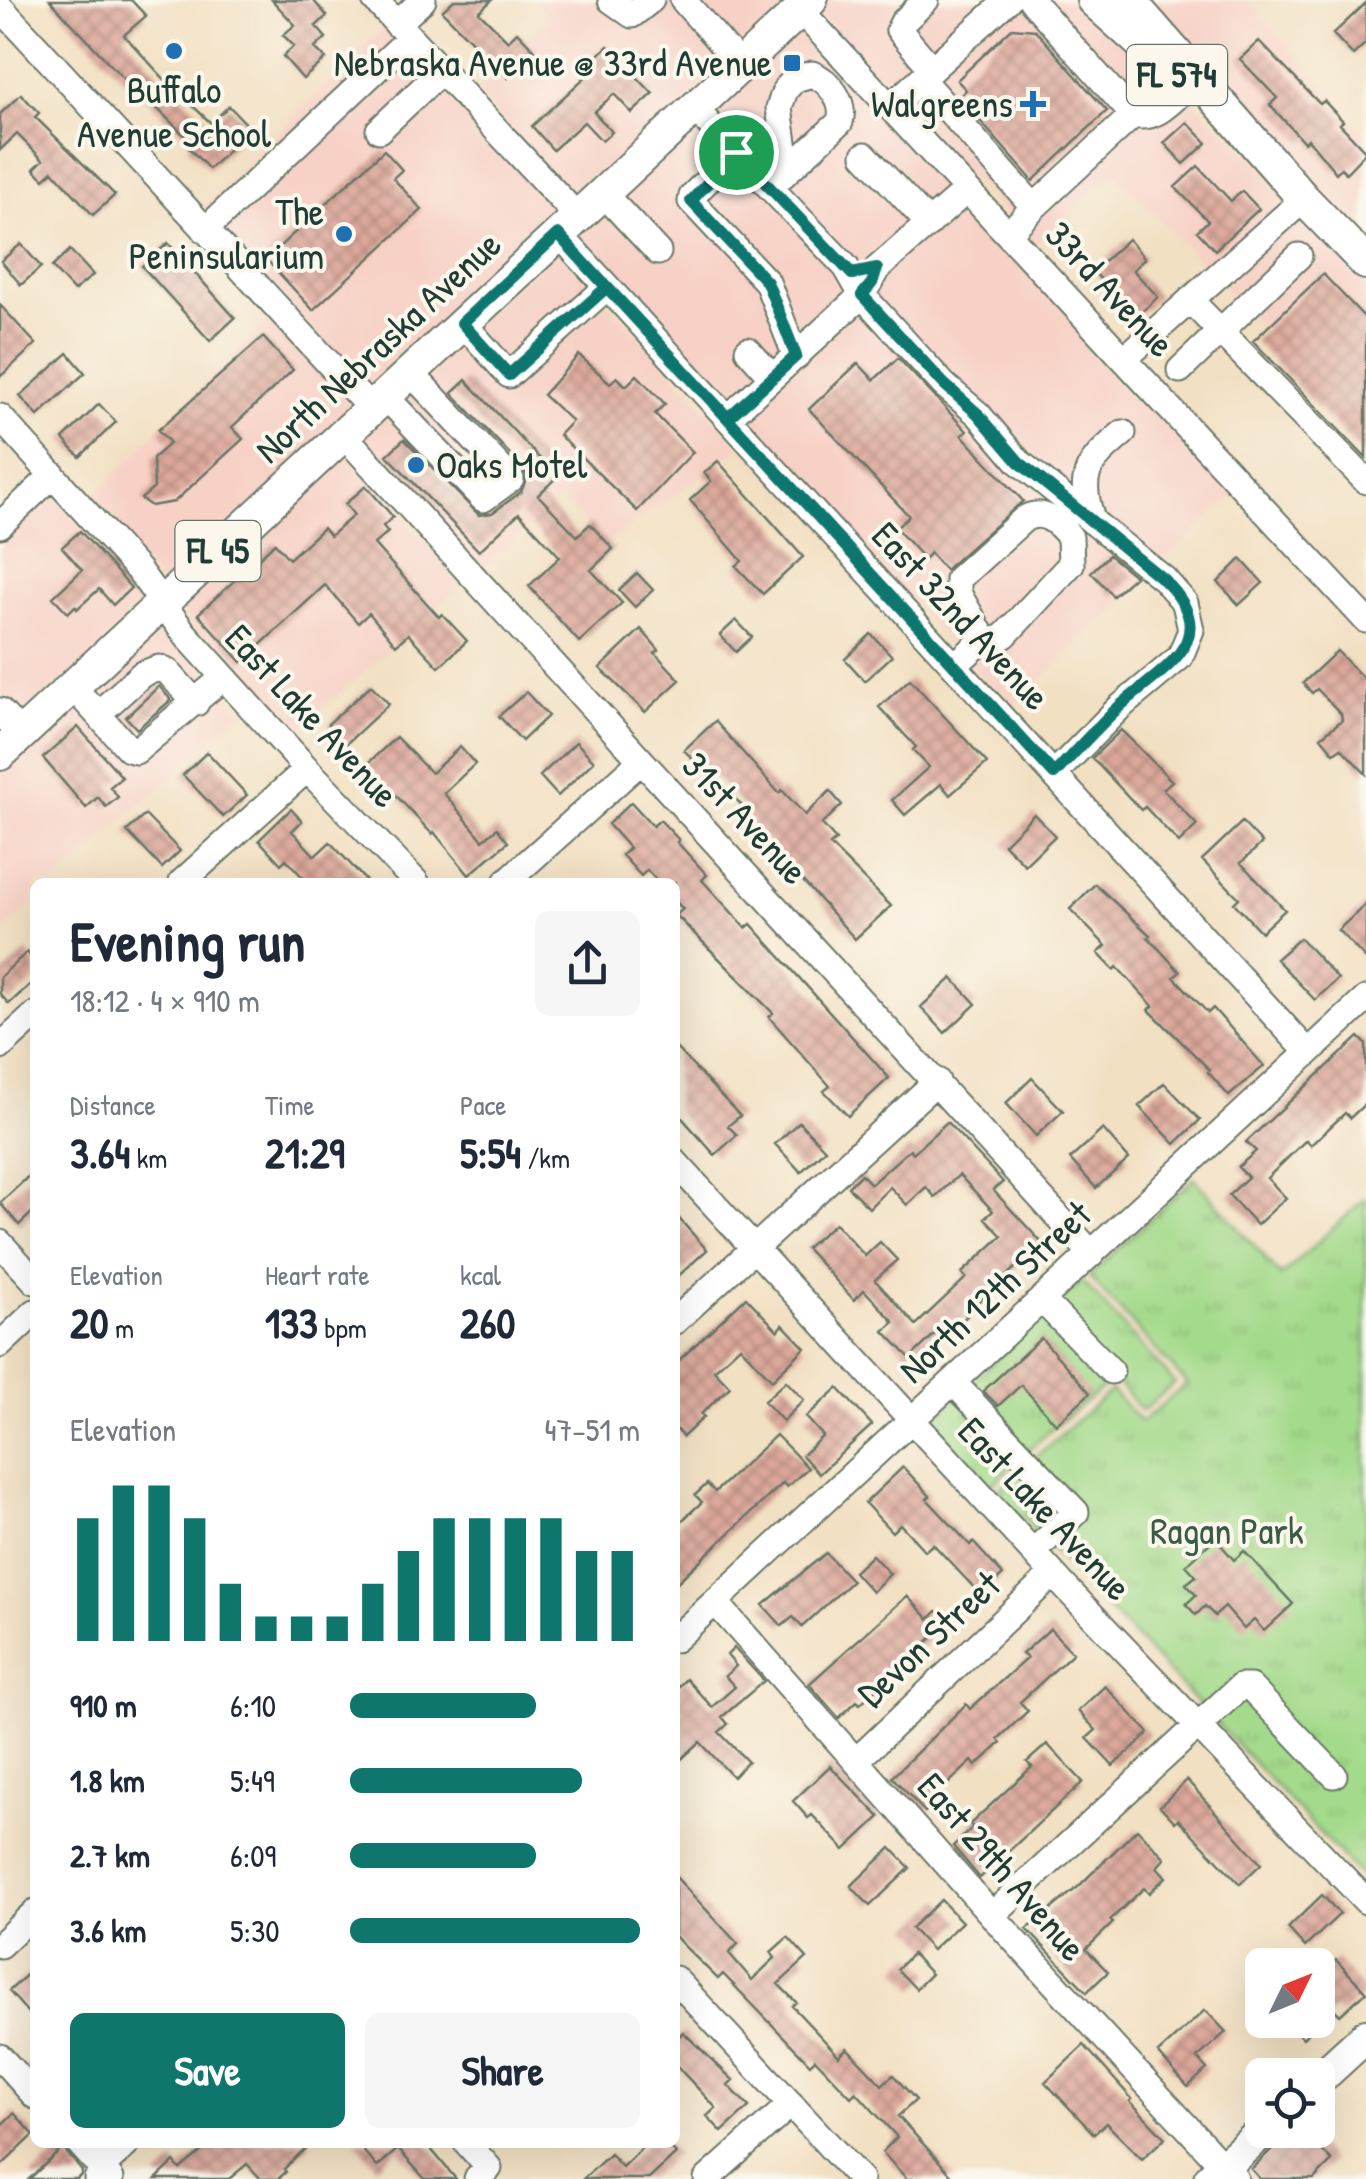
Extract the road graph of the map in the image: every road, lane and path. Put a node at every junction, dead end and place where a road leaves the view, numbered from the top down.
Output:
1 (376, 0) edge
2 (424, 0) edge
3 (611, 0) edge
4 (651, 0) edge
5 (683, 0) edge
6 (926, 0) edge
7 (1008, 0) edge
8 (1031, 0) edge
9 (1093, 0) edge
10 (1130, 0) edge
11 (805, 5) edge
12 (0, 7) edge
13 (404, 31) junction
14 (740, 65) junction
15 (441, 70) junction
16 (927, 74) junction
17 (1189, 85) junction
18 (694, 108) junction
19 (890, 108) junction
20 (1133, 114) junction
21 (379, 130) dead end
22 (1262, 149) junction
23 (736, 152) junction
24 (866, 155) dead end
25 (967, 190) junction
26 (602, 192) junction
27 (1304, 198) junction
28 (1034, 207) junction
29 (929, 224) junction
30 (568, 225) junction
31 (205, 230) junction
32 (1008, 234) junction
33 (658, 252) dead end
34 (1298, 256) dead end
35 (1365, 259) edge
36 (863, 279) junction
37 (607, 287) junction
38 (1190, 300) junction
39 (462, 323) junction
40 (1220, 330) junction
41 (748, 350) dead end
42 (796, 356) junction
43 (1124, 359) junction
44 (1180, 370) dead end
45 (410, 372) junction
46 (772, 377) junction
47 (378, 402) junction
48 (0, 417) edge
49 (728, 418) junction
50 (1122, 433) dead end
51 (343, 434) junction
52 (53, 475) junction
53 (1366, 481) edge
54 (1093, 522) junction
55 (0, 524) edge
56 (162, 603) junction
57 (1366, 620) edge
58 (984, 639) junction
59 (108, 654) junction
60 (955, 665) junction
61 (224, 677) junction
62 (134, 682) junction
63 (72, 686) junction
64 (196, 703) junction
65 (98, 714) junction
66 (7, 733) edge
67 (642, 761) junction
68 (307, 769) junction
69 (1054, 774) junction
70 (186, 878) edge
71 (412, 878) edge
72 (510, 878) edge
73 (1366, 998) edge
74 (30, 1020) edge
75 (0, 1047) edge
76 (1307, 1051) junction
77 (937, 1081) junction
78 (680, 1167) edge
79 (0, 1242) edge
80 (754, 1248) junction
81 (1092, 1254) junction
82 (30, 1275) edge
83 (1042, 1300) junction
84 (680, 1316) edge
85 (30, 1317) edge
86 (0, 1344) edge
87 (1110, 1371) dead end
88 (953, 1382) junction
89 (912, 1420) junction
90 (1033, 1552) junction
91 (1052, 1574) junction
92 (716, 1603) junction
93 (680, 1635) edge
94 (1197, 1725) junction
95 (857, 1760) junction
96 (1334, 1776) dead end
97 (1366, 1901) edge
98 (992, 1915) junction
99 (30, 1917) edge
100 (0, 1945) edge
101 (680, 1985) edge
102 (1366, 2036) edge
103 (0, 2057) edge
104 (1335, 2064) edge
105 (30, 2090) edge
106 (791, 2104) junction
107 (82, 2148) edge
108 (124, 2148) edge
109 (469, 2148) edge
110 (1248, 2148) edge
111 (484, 2174) edge
112 (1223, 2175) edge
113 (103, 2176) edge
114 (706, 2179) edge
115 (860, 2179) edge

1 - 13 street, East 32nd Avenue
2 - 13 street
3 - 4 street
5 - 14 street
6 - 16 street
7 - 16 street
8 - 20 street
9 - 17 main road, FL 574
10 - 22 main road, FL 574
11 - 14 main road, North Nebraska Avenue / FL 45
11 - 19 street, 33rd Avenue
12 - 31 street
13 - 15 street, East 32nd Avenue
13 - 31 street
14 - 18 main road, North Nebraska Avenue / FL 45
15 - 21 street
15 - 30 street, East 32nd Avenue
16 - 19 street
16 - 28 street
17 - 20 street
17 - 22 main road, FL 574
18 - 23 street
18 - 26 main road, North Nebraska Avenue / FL 45
19 - 25 street, 33rd Avenue
20 - 28 street
22 - 27 main road, FL 574
23 - 36 street
23 - 42 street
24 - 29 street
25 - 29 street
25 - 32 street, 33rd Avenue
26 - 30 main road, North Nebraska Avenue / FL 45
26 - 33 street
27 - 35 main road, FL 574
27 - 38 street
28 - 32 street
29 - 36 street
30 - 37 street, East 32nd Avenue
30 - 39 main road, North Nebraska Avenue / FL 45
31 - 47 street
32 - 43 street, 33rd Avenue
34 - 40 street
36 - 42 street
36 - 54 street
37 - 39 street
37 - 49 street, East 32nd Avenue
38 - 40 street
38 - 43 street
39 - 45 main road, North Nebraska Avenue / FL 45
40 - 44 street
40 - 53 street
41 - 46 street
42 - 46 street
43 - 57 street, 33rd Avenue
45 - 47 main road, North Nebraska Avenue / FL 45
45 - 47 street
46 - 49 street
47 - 51 main road, North Nebraska Avenue / FL 45
48 - 52 street, East Lake Avenue
49 - 60 street, East 32nd Avenue
50 - 54 street
51 - 56 main road, North Nebraska Avenue / FL 45
51 - 67 street, 31st Avenue
52 - 55 street
52 - 56 street, East Lake Avenue
54 - 69 street
56 - 59 main road, North Nebraska Avenue / FL 45
56 - 61 street, East Lake Avenue
58 - 58 street
58 - 60 street
59 - 62 street
59 - 63 main road, North Nebraska Avenue / FL 45
60 - 69 street, East 32nd Avenue
61 - 64 street
61 - 68 street, East Lake Avenue
62 - 64 street
62 - 65 street
63 - 65 street
63 - 66 main road, North Nebraska Avenue / FL 45
64 - 65 street
67 - 72 street
67 - 77 street, 31st Avenue
68 - 70 street
68 - 71 street, East Lake Avenue
69 - 76 street, East 32nd Avenue
73 - 76 street, North 12th Street
74 - 75 street
76 - 81 street, North 12th Street
77 - 80 street
77 - 81 street, 31st Avenue
78 - 80 street, East Lake Avenue
79 - 82 street
80 - 84 street
80 - 89 street, East Lake Avenue
81 - 83 street, North 12th Street
83 - 87 street
83 - 88 street, North 12th Street
85 - 86 street
88 - 89 street, North 12th Street
88 - 90 street
89 - 90 street, East Lake Avenue
89 - 92 street, North 12th Street
90 - 91 street, East Lake Avenue
91 - 94 street, East Lake Avenue
91 - 95 street, Devon Street
92 - 93 street, North 12th Street
92 - 95 street, East 29th Avenue
94 - 96 street
94 - 97 street, East Lake Avenue
94 - 98 street
95 - 98 street, East 29th Avenue
98 - 112 street, East 29th Avenue
99 - 100 street
101 - 106 street
102 - 104 main road
103 - 105 street
106 - 114 street
106 - 115 street
107 - 113 street
108 - 113 street
109 - 111 street
110 - 112 main road

